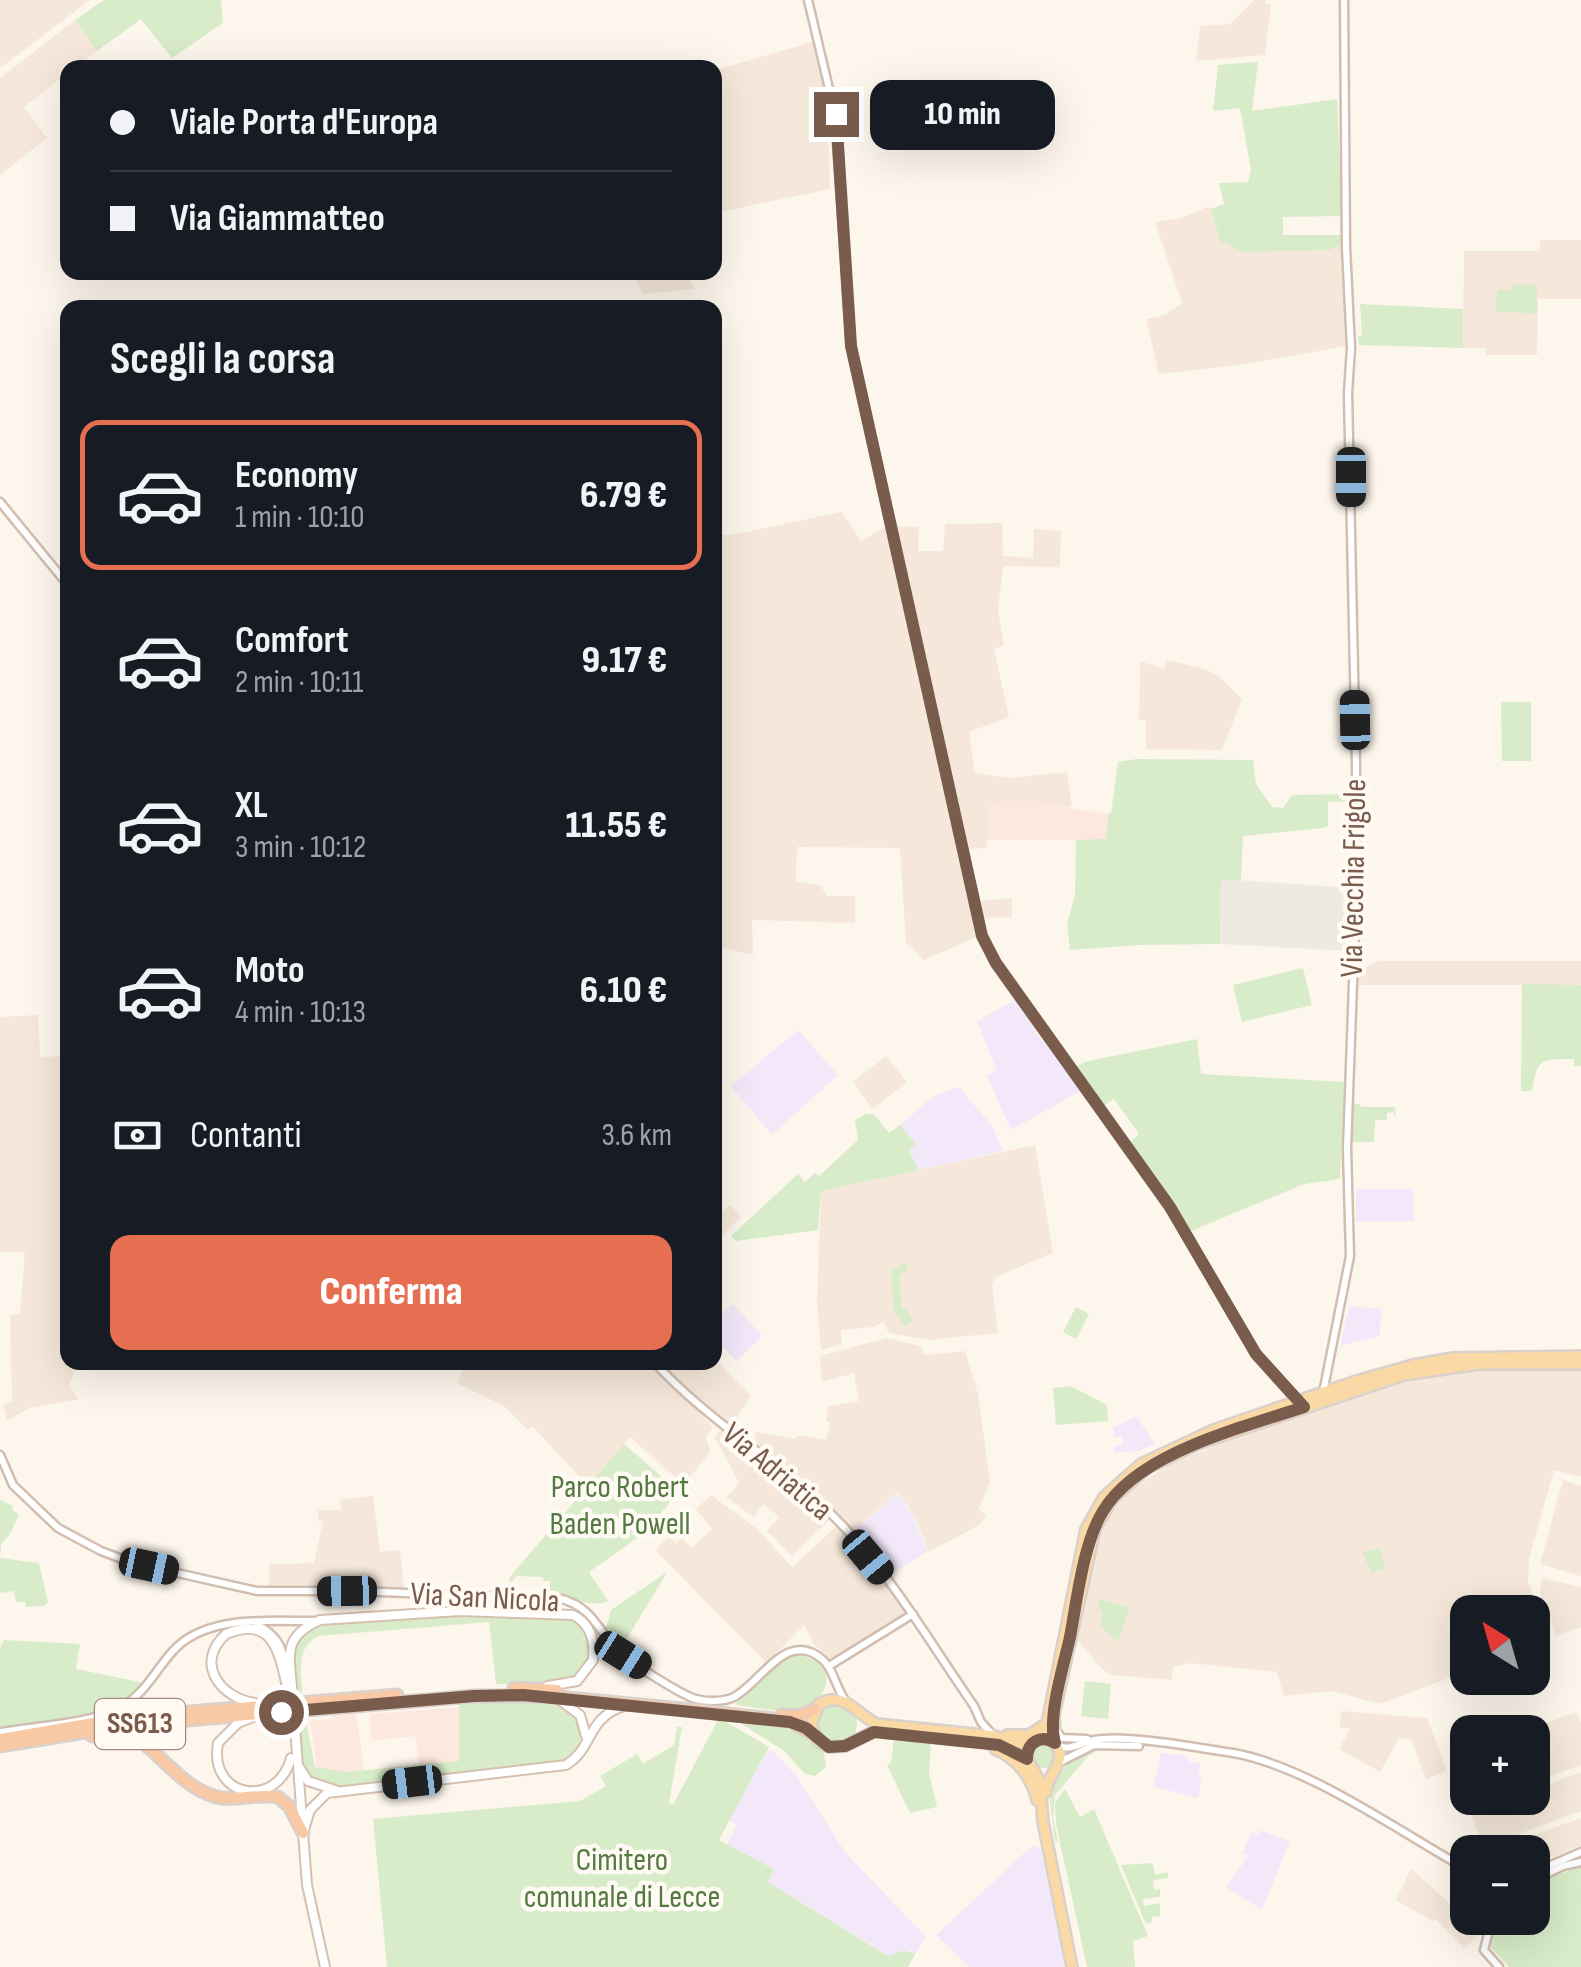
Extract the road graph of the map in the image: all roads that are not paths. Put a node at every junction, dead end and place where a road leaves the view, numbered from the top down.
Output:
1 (808, 0) edge
2 (1344, 0) edge
3 (0, 502) edge
4 (60, 575) edge
5 (1581, 1360) edge
6 (662, 1370) edge
7 (1323, 1393) junction
8 (1300, 1404) junction
9 (0, 1454) edge
10 (913, 1614) junction
11 (320, 1620) junction
12 (252, 1623) junction
13 (829, 1666) junction
14 (832, 1678) junction
15 (289, 1687) junction
16 (534, 1688) junction
17 (547, 1696) junction
18 (846, 1700) junction
19 (632, 1704) junction
20 (819, 1705) junction
21 (280, 1709) junction
22 (1055, 1712) junction
23 (858, 1713) junction
24 (1047, 1723) junction
25 (0, 1732) edge
26 (813, 1734) junction
27 (994, 1736) junction
28 (855, 1738) junction
29 (1099, 1739) junction
30 (586, 1740) junction
31 (1036, 1741) junction
32 (4, 1743) edge
33 (1056, 1744) junction
34 (1202, 1750) junction
35 (294, 1757) junction
36 (1057, 1766) junction
37 (1030, 1767) junction
38 (340, 1790) junction
39 (302, 1833) junction
40 (1581, 1852) edge
41 (1450, 1860) edge
42 (1581, 1862) edge
43 (1550, 1865) edge
44 (1550, 1872) edge
45 (1488, 1935) edge
46 (325, 1967) edge
47 (1075, 1967) edge
48 (1499, 1967) edge

1 - 8 street
2 - 7 street, Via Vecchia Frigole
3 - 4 street
5 - 7 main road
5 - 8 main road
6 - 10 street, Via Adriatica
7 - 8 main road
8 - 22 main road
8 - 24 main road
9 - 13 street, Via San Nicola
10 - 13 street
10 - 27 street, Via Adriatica
11 - 12 street
11 - 15 main road
11 - 16 main road
12 - 15 street
12 - 25 street
13 - 14 street
14 - 18 street
14 - 20 street
15 - 21 main road
15 - 35 main road, bridge
16 - 20 highway
16 - 21 highway
17 - 19 highway
17 - 21 highway
17 - 30 main road
18 - 20 main road
18 - 23 main road
19 - 26 highway
19 - 30 main road
20 - 26 main road
21 - 32 highway, SS613
21 - 35 main road
22 - 29 street
22 - 33 main road
23 - 27 main road
23 - 28 main road
24 - 27 main road
24 - 31 main road
26 - 28 main road
27 - 31 main road
28 - 37 main road
29 - 33 street
29 - 34 street
30 - 38 main road
31 - 33 main road
31 - 37 main road
32 - 39 highway
33 - 36 main road
34 - 36 street
34 - 41 street
35 - 38 main road
35 - 39 main road
36 - 37 main road
36 - 47 main road
37 - 47 main road
38 - 39 main road
39 - 46 main road
40 - 43 street
42 - 44 street
45 - 48 street

